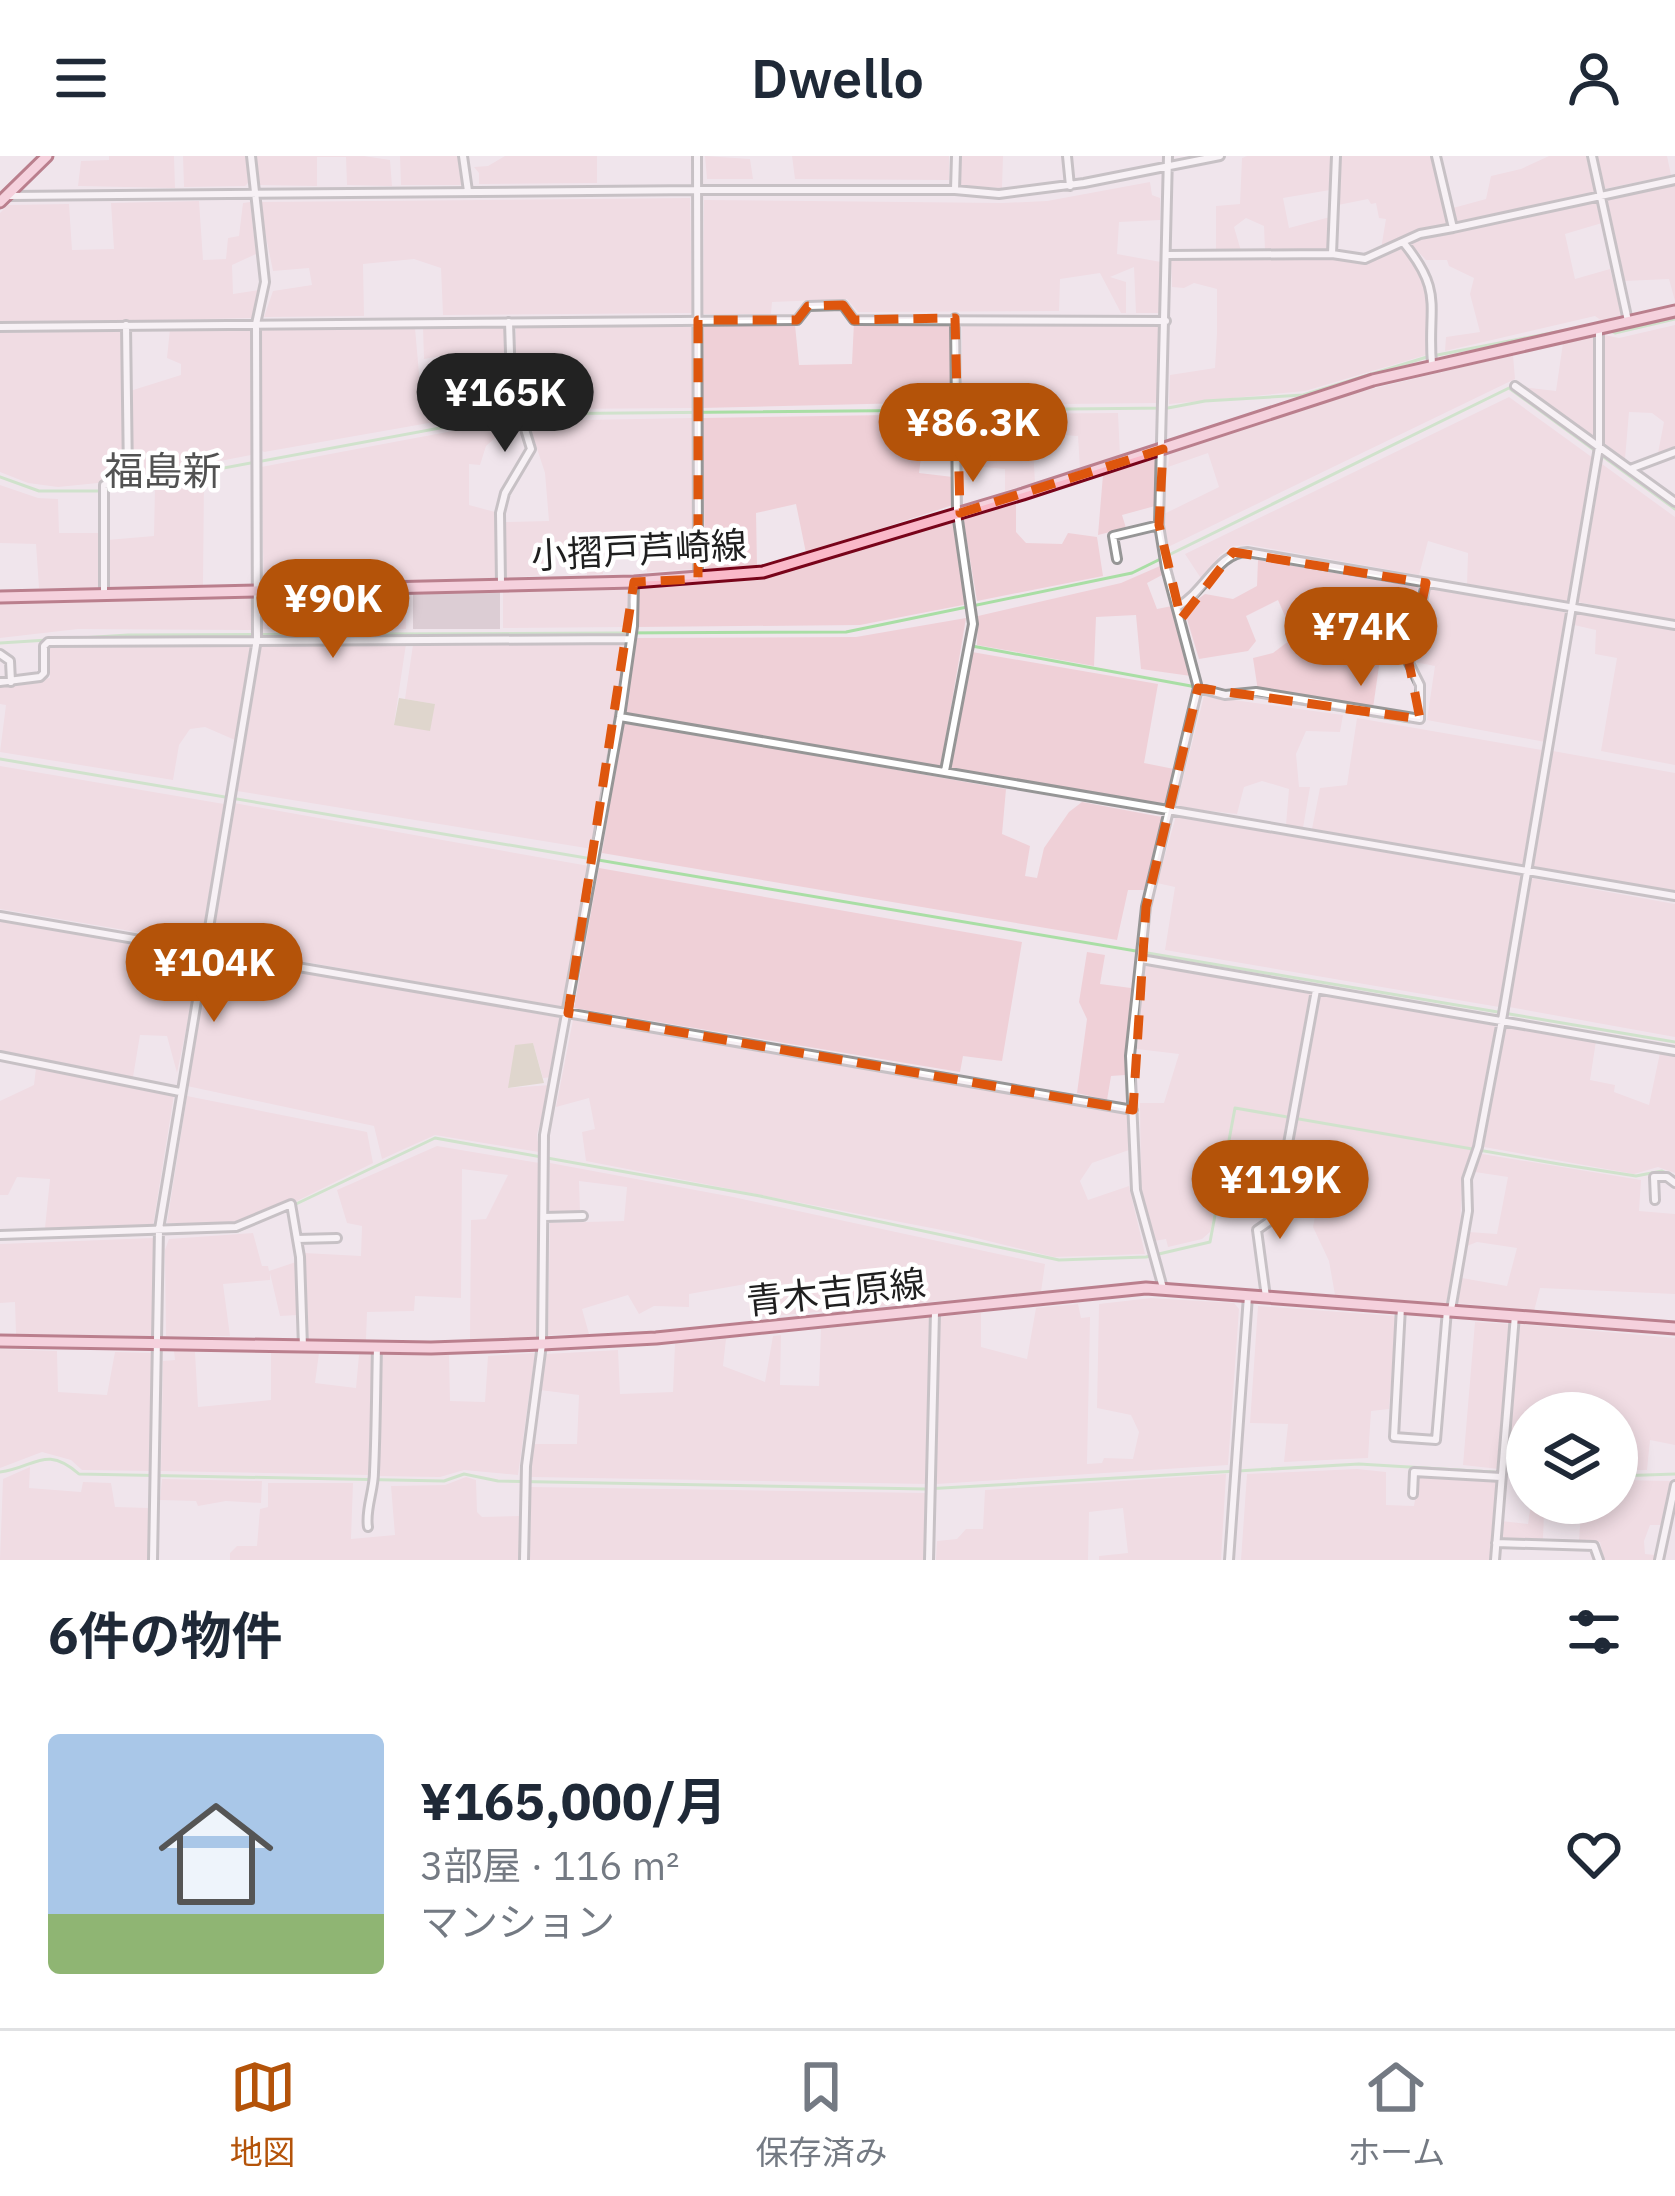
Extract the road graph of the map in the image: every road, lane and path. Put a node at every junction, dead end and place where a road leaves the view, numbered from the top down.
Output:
1 (47, 156) edge
2 (251, 156) edge
3 (464, 156) edge
4 (697, 156) edge
5 (956, 156) edge
6 (1067, 156) edge
7 (1168, 156) edge
8 (1220, 156) edge
9 (1336, 156) edge
10 (1436, 156) edge
11 (1592, 156) edge
12 (1168, 169) junction
13 (1675, 180) edge
14 (1070, 185) junction
15 (698, 190) junction
16 (955, 190) junction
17 (468, 191) junction
18 (252, 192) junction
19 (1601, 195) junction
20 (2, 198) edge
21 (1453, 228) junction
22 (1403, 242) junction
23 (1332, 254) junction
24 (1167, 256) junction
25 (1675, 310) edge
26 (955, 318) junction
27 (698, 320) junction
28 (1166, 321) junction
29 (1628, 321) junction
30 (509, 322) junction
31 (256, 324) junction
32 (126, 325) junction
33 (0, 327) edge
34 (1599, 328) junction
35 (1432, 364) junction
36 (1515, 386) dead end
37 (1599, 447) junction
38 (1162, 449) junction
39 (1675, 452) edge
40 (1630, 469) junction
41 (1675, 502) edge
42 (957, 514) junction
43 (1160, 525) junction
44 (1117, 559) dead end
45 (698, 579) junction
46 (634, 582) junction
47 (1426, 583) junction
48 (501, 584) junction
49 (258, 589) junction
50 (104, 594) junction
51 (0, 596) edge
52 (1178, 608) junction
53 (1573, 609) junction
54 (1675, 625) edge
55 (257, 639) junction
56 (631, 639) junction
57 (0, 654) edge
58 (0, 682) edge
59 (11, 682) junction
60 (1198, 688) junction
61 (620, 717) junction
62 (945, 771) junction
63 (1169, 811) junction
64 (1527, 872) junction
65 (1675, 896) edge
66 (0, 916) edge
67 (206, 950) junction
68 (1140, 959) junction
69 (1316, 989) junction
70 (568, 1013) junction
71 (1502, 1020) junction
72 (1675, 1052) edge
73 (0, 1056) edge
74 (180, 1092) junction
75 (1133, 1110) junction
76 (1282, 1182) dead end
77 (1675, 1183) edge
78 (1273, 1200) dead end
79 (1655, 1200) dead end
80 (583, 1216) dead end
81 (544, 1217) junction
82 (159, 1229) junction
83 (0, 1235) edge
84 (337, 1238) dead end
85 (297, 1239) junction
86 (1163, 1288) junction
87 (1248, 1296) junction
88 (1266, 1298) junction
89 (1401, 1307) junction
90 (934, 1309) junction
91 (1449, 1310) junction
92 (1515, 1316) junction
93 (1675, 1328) edge
94 (0, 1341) edge
95 (158, 1342) junction
96 (542, 1344) junction
97 (303, 1347) junction
98 (377, 1347) junction
99 (1501, 1477) junction
100 (1675, 1485) edge
101 (1413, 1494) dead end
102 (368, 1527) dead end
103 (1496, 1544) junction
104 (153, 1560) edge
105 (524, 1560) edge
106 (929, 1560) edge
107 (1229, 1560) edge
108 (1495, 1560) edge
109 (1599, 1560) edge
110 (1659, 1560) edge

1 - 20 main road
2 - 18 street
3 - 17 street
4 - 15 street
5 - 16 street
6 - 14 street
7 - 12 street
8 - 12 street
9 - 23 street
10 - 21 street
11 - 19 street
12 - 14 street
12 - 24 street
13 - 19 street
14 - 16 street
15 - 16 street
15 - 17 street
15 - 27 street
17 - 18 street
18 - 20 street
18 - 31 street
19 - 21 street
19 - 29 street
21 - 22 street
22 - 23 street
22 - 35 street
23 - 24 street
24 - 28 street
25 - 29 main road, 小摺戸芦崎線
26 - 27 street
26 - 28 street
26 - 42 street
27 - 30 street
27 - 45 street
28 - 38 street
29 - 34 main road, 小摺戸芦崎線
30 - 31 street
30 - 48 street
31 - 32 street
31 - 49 street
32 - 33 street
32 - 50 street
34 - 35 main road, 小摺戸芦崎線
34 - 37 street
35 - 38 main road, 小摺戸芦崎線
36 - 37 street
37 - 40 street
37 - 53 street
38 - 42 main road, 小摺戸芦崎線
38 - 43 street
39 - 40 street
40 - 41 street
42 - 45 main road, 小摺戸芦崎線
42 - 62 street
43 - 44 street
43 - 52 street
45 - 46 main road, 小摺戸芦崎線
46 - 48 main road, 小摺戸芦崎線
46 - 56 street
47 - 52 street
47 - 53 street
47 - 60 street
48 - 49 main road, 小摺戸芦崎線
49 - 50 main road, 小摺戸芦崎線
49 - 55 street
50 - 51 main road, 小摺戸芦崎線
52 - 60 street
53 - 54 street
53 - 64 street
55 - 56 street
55 - 59 street
55 - 67 street
56 - 61 street
57 - 59 street
58 - 59 street
60 - 63 street
61 - 62 street
61 - 70 street
62 - 63 street
63 - 64 street
63 - 68 street
64 - 65 street
64 - 71 street
66 - 67 street
67 - 70 street
67 - 74 street
68 - 69 street
68 - 75 street
69 - 71 street
69 - 76 street
70 - 75 street
70 - 81 street
71 - 72 street
71 - 91 street
73 - 74 street
74 - 82 street
75 - 86 street
77 - 79 street
78 - 88 street
80 - 81 street
81 - 96 street
82 - 83 street
82 - 85 street
82 - 95 street
84 - 85 street
85 - 97 street
86 - 87 main road, 青木吉原線
86 - 90 main road, 青木吉原線
87 - 88 main road, 青木吉原線
87 - 107 street
88 - 89 main road, 青木吉原線
89 - 91 main road, 青木吉原線
89 - 91 street
90 - 96 main road, 青木吉原線
90 - 106 street
91 - 92 main road, 青木吉原線
92 - 93 main road, 青木吉原線
92 - 99 street
94 - 95 main road, 青木吉原線
95 - 97 main road, 青木吉原線
95 - 104 street
96 - 98 main road, 青木吉原線
96 - 105 street
97 - 98 main road, 青木吉原線
98 - 102 street
99 - 101 street
99 - 103 street
100 - 110 street
103 - 108 street
103 - 109 street

